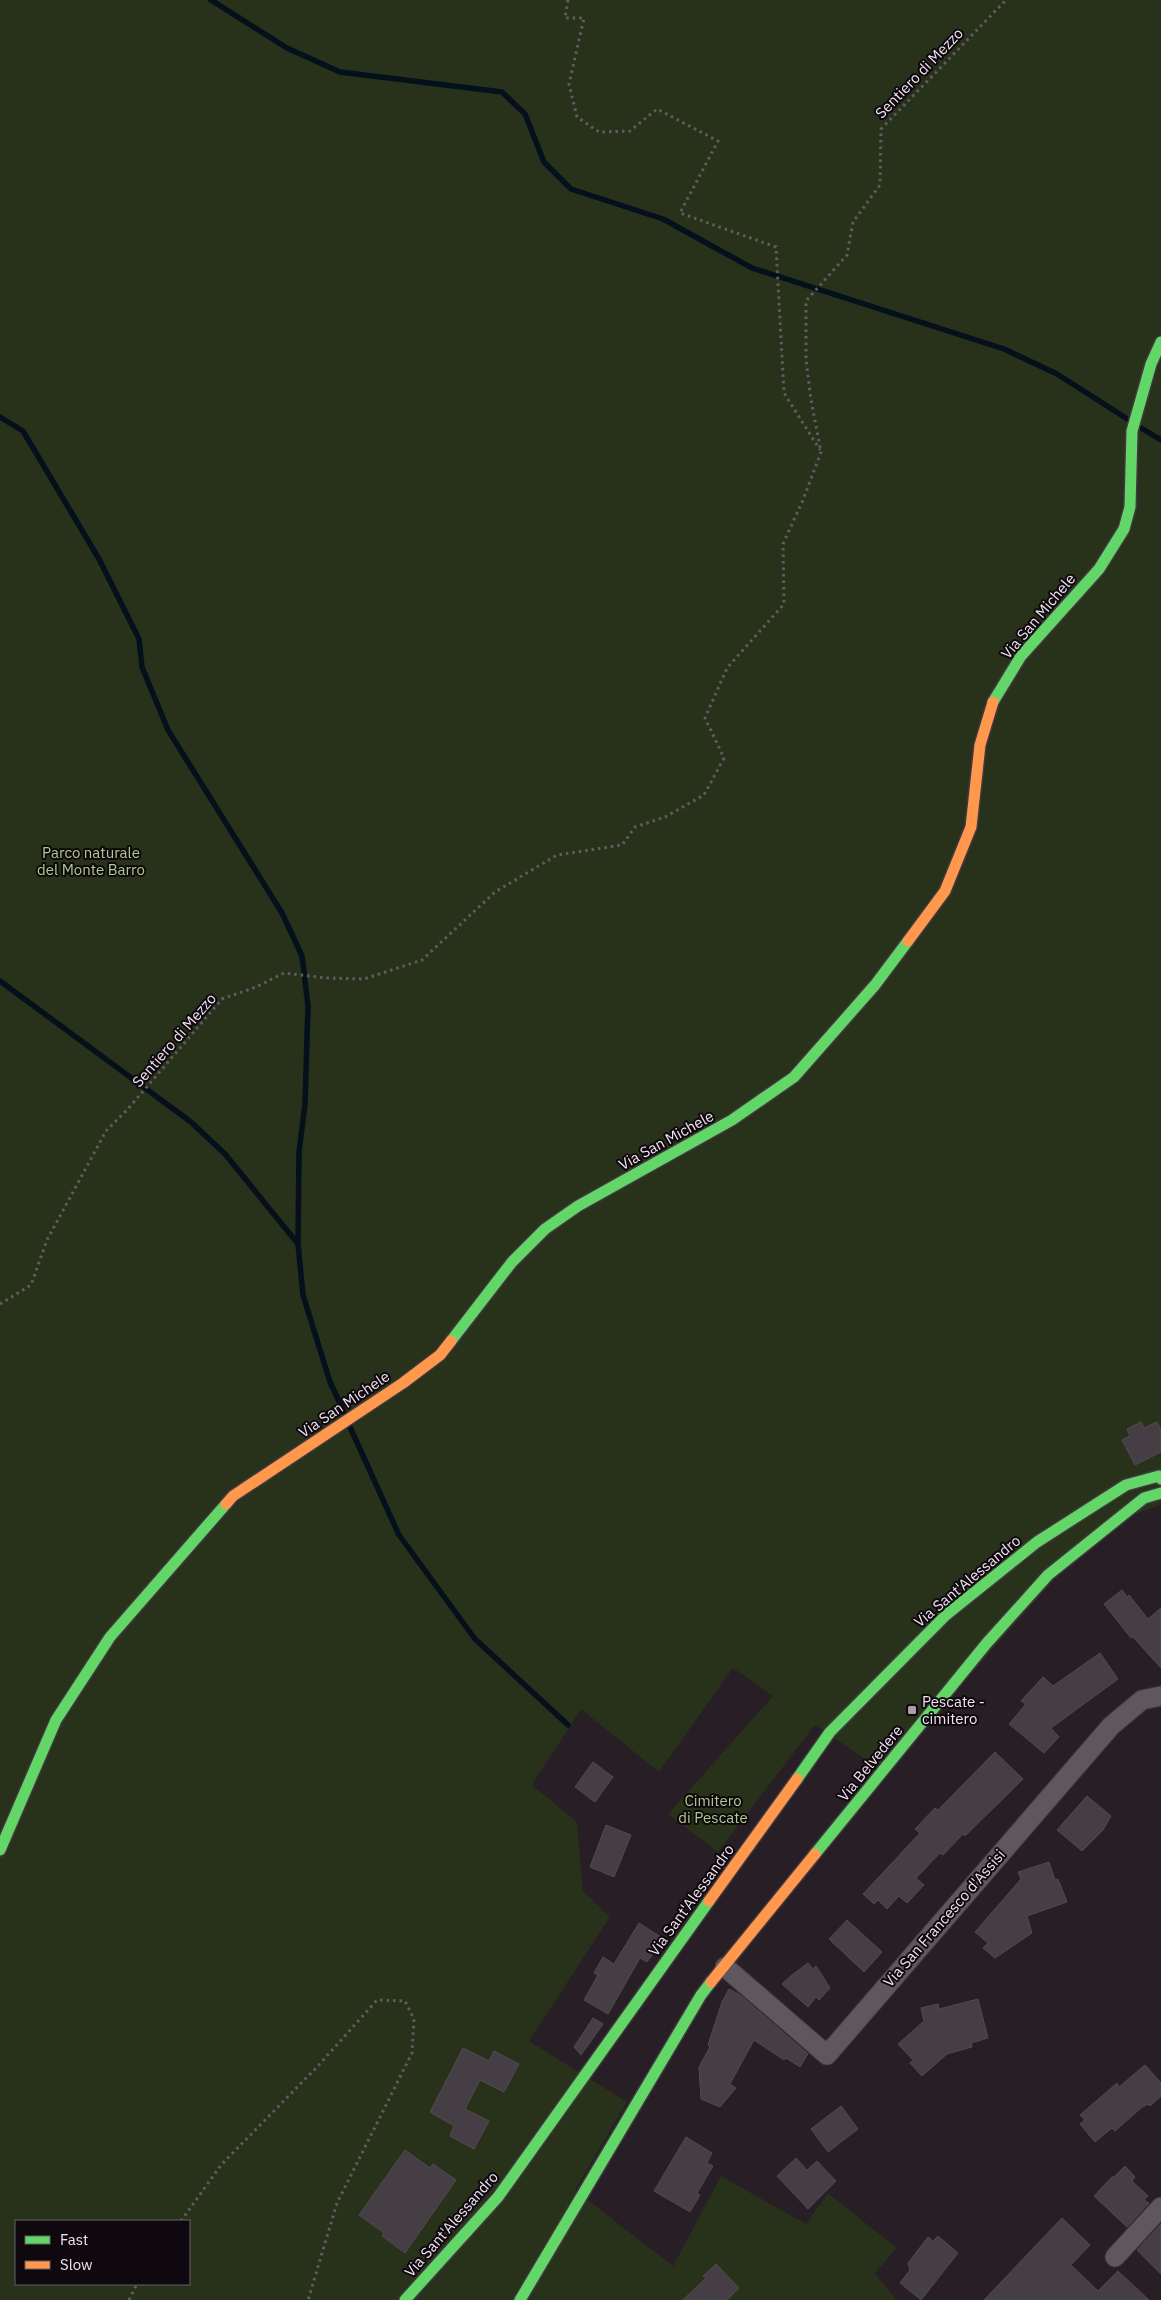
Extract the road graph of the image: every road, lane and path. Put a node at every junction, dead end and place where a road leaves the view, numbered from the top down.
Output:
1 (568, 0) edge
2 (1006, 0) edge
3 (1161, 343) edge
4 (822, 452) junction
5 (0, 1304) edge
6 (1161, 1479) edge
7 (1161, 1493) edge
8 (1161, 1696) edge
9 (0, 1850) edge
10 (725, 1966) junction
11 (1161, 2207) edge
12 (182, 2220) edge
13 (1115, 2257) dead end
14 (136, 2285) edge
15 (129, 2300) edge
16 (308, 2300) edge
17 (405, 2300) edge
18 (520, 2300) edge

1 - 4 path
2 - 4 path, Sentiero di Mezzo
3 - 9 street, Via San Michele
4 - 5 path, Sentiero di Mezzo
6 - 17 street, Via Sant'Alessandro
7 - 10 street, Via Belvedere
8 - 10 street, Via San Francesco d'Assisi
10 - 18 street, Via Belvedere
11 - 13 street
12 - 16 path
14 - 15 path

